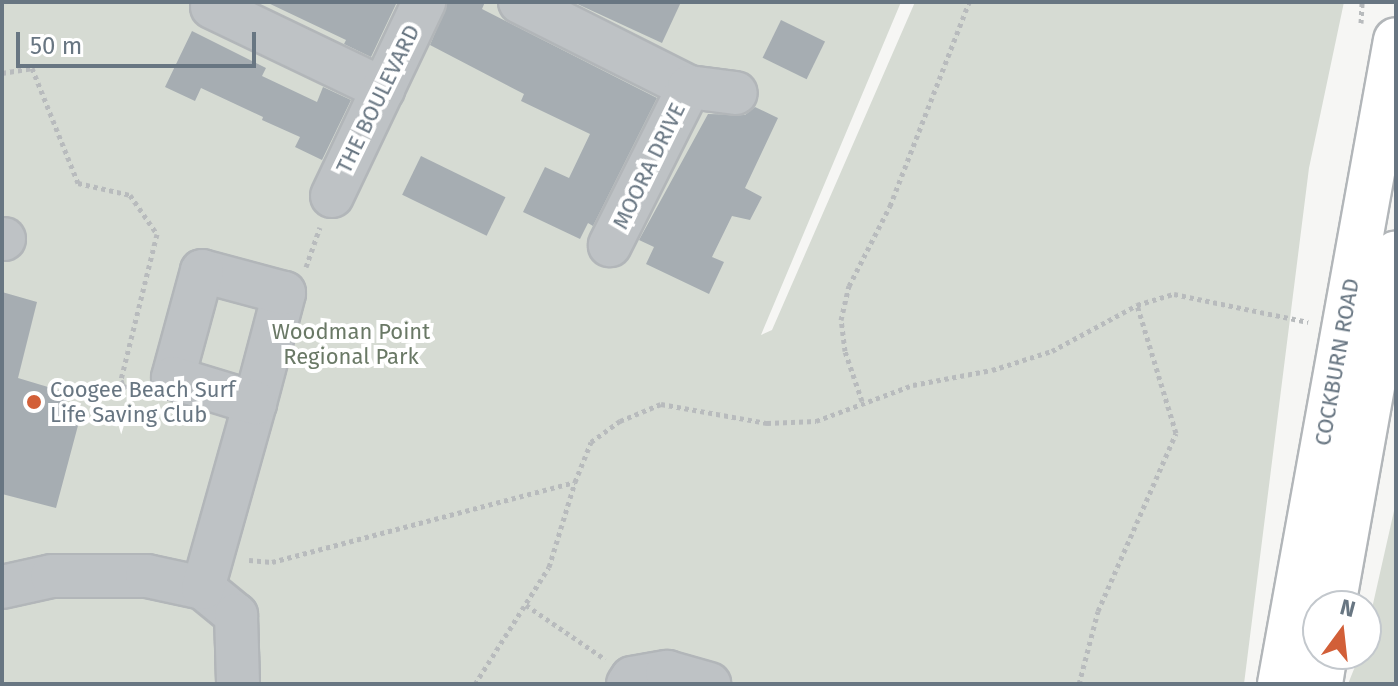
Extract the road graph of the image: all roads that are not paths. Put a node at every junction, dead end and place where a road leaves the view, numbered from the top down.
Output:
1 (424, 2) edge
2 (520, 2) edge
3 (212, 7) dead end
4 (1396, 40) edge
5 (689, 87) junction
6 (383, 89) junction
7 (736, 93) dead end
8 (1386, 148) edge
9 (332, 196) road end
10 (610, 245) dead end
11 (1396, 254) edge
12 (255, 403) junction
13 (207, 570) junction
14 (2, 587) edge
15 (1336, 590) edge
16 (630, 681) edge
17 (238, 684) edge
18 (709, 684) edge
19 (1280, 684) edge

1 - 6 lane, THE BOULEVARD
2 - 5 lane, MOORA DRIVE
3 - 6 lane
4 - 8 main road, COCKBURN ROAD
5 - 7 lane, MOORA DRIVE
5 - 10 lane, MOORA DRIVE
6 - 9 lane, THE BOULEVARD
8 - 19 main road, COCKBURN ROAD
11 - 15 main road, COCKBURN ROAD
12 - 12 lane
12 - 13 lane
13 - 14 lane
13 - 17 lane
16 - 18 lane

